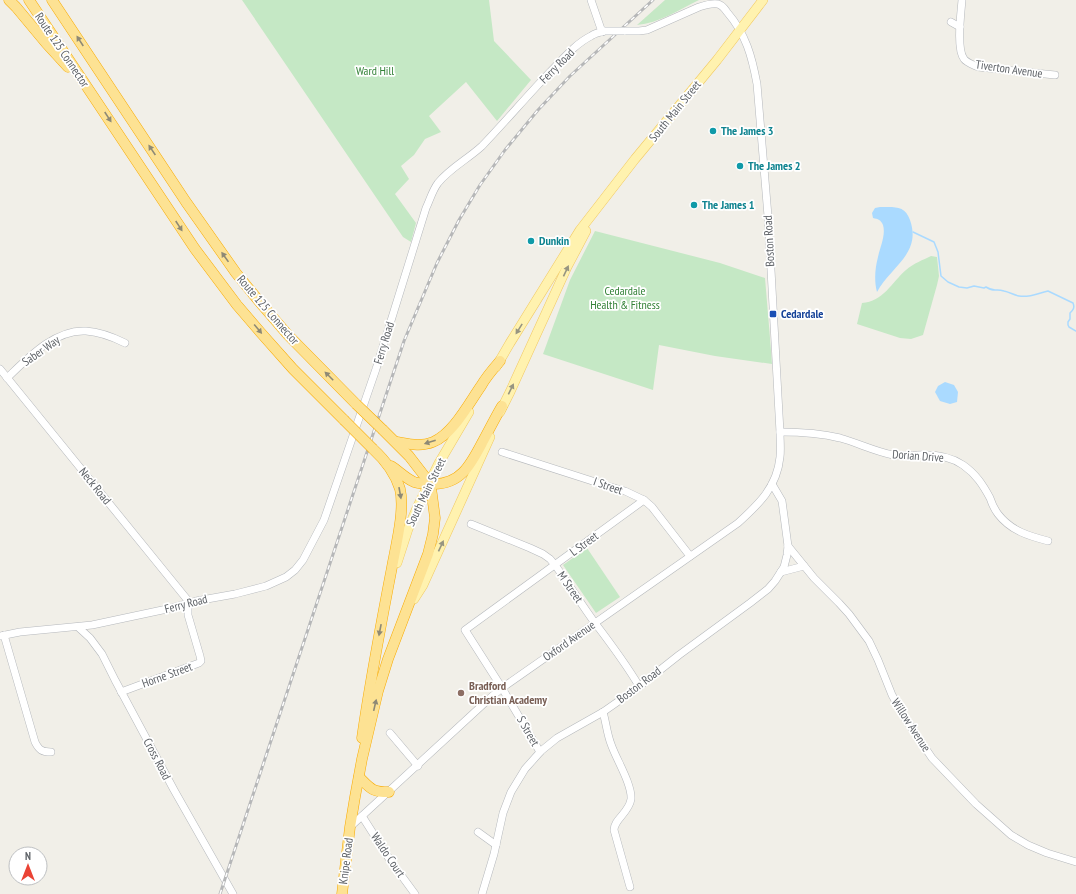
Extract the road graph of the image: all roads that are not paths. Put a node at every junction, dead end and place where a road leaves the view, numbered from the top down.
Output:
1 (9, 0) edge
2 (29, 0) edge
3 (52, 0) edge
4 (59, 0) edge
5 (591, 0) edge
6 (715, 0) edge
7 (763, 0) edge
8 (962, 0) edge
9 (707, 4) junction
10 (950, 22) dead end
11 (68, 23) junction
12 (960, 27) junction
13 (740, 30) junction
14 (604, 31) junction
15 (1055, 75) dead end
16 (86, 85) junction
17 (587, 222) junction
18 (125, 343) dead end
19 (500, 361) junction
20 (0, 369) edge
21 (7, 378) junction
22 (502, 406) junction
23 (780, 432) junction
24 (397, 442) junction
25 (502, 452) dead end
26 (781, 455) joint
27 (388, 464) junction
28 (429, 484) junction
29 (772, 484) junction
30 (644, 500) junction
31 (471, 524) dead end
32 (1048, 541) dead end
33 (788, 546) junction
34 (690, 556) junction
35 (555, 565) junction
36 (804, 566) junction
37 (781, 572) junction
38 (387, 592) junction
39 (190, 603) junction
40 (404, 618) junction
41 (595, 623) junction
42 (78, 627) junction
43 (465, 630) joint
44 (2, 636) edge
45 (639, 686) junction
46 (502, 688) junction
47 (121, 692) junction
48 (603, 712) junction
49 (390, 733) dead end
50 (51, 752) dead end
51 (540, 752) junction
52 (418, 766) junction
53 (360, 777) junction
54 (389, 792) junction
55 (355, 797) junction
56 (362, 816) junction
57 (350, 827) junction
58 (478, 832) dead end
59 (496, 845) junction
60 (1076, 862) edge
61 (630, 887) dead end
62 (233, 894) edge
63 (342, 894) edge
64 (415, 894) edge
65 (482, 894) edge

1 - 16 highway
2 - 16 highway, Route 125 Connector
3 - 11 highway, Route 125 Connector
4 - 11 highway
5 - 14 street
6 - 9 street, Ferry Road
7 - 13 main road, South Main Street
8 - 12 street
9 - 13 street
9 - 14 street, Ferry Road, bridge
10 - 12 street
24 -> 11 highway, Route 125 Connector, bridge
12 - 15 street, Tiverton Avenue
13 - 17 main road, South Main Street
13 - 23 street, Boston Road
14 - 39 street, Ferry Road
16 -> 27 highway, Route 125 Connector, bridge
17 -> 19 main road, South Main Street
22 -> 17 main road, South Main Street
18 - 21 street, Saber Way
19 -> 24 highway
19 - 28 main road, South Main Street
20 - 21 street, Neck Road
21 - 39 street, Neck Road
22 - 28 highway
40 -> 22 main road, South Main Street
23 - 26 street, Boston Road
23 - 32 street, Dorian Drive
24 - 28 highway, Route 125 Connector
25 - 30 street, I Street
26 - 29 street, Oxford Avenue
27 - 28 highway
27 -> 38 highway, Route 125 Connector
28 - 38 main road, South Main Street
28 - 40 highway, Route 125 Connector
29 - 33 street, Boston Road
29 - 34 street, Oxford Avenue
30 - 34 street, I Street
30 - 35 street, L Street
31 - 35 street, M Street
33 - 36 street, Willow Avenue
33 - 37 street, Boston Road
34 - 41 street, Oxford Avenue
35 - 41 street, M Street
35 - 43 street, L Street
36 - 37 street
36 - 60 street, Willow Avenue
37 - 45 street, Boston Road
38 -> 55 highway, South Main Street
39 - 42 street, Ferry Road
39 - 47 street, Horne Street
53 -> 40 highway, South Main Street
41 - 45 street, M Street
41 - 46 street, Oxford Avenue
42 - 44 street, Ferry Road
42 - 47 street, Cross Road
43 - 46 street, S Street
44 - 50 street
45 - 48 street, Boston Road
46 - 51 street, S Street
46 - 52 street, Oxford Avenue
47 - 62 street, Cross Road
48 - 51 street, Boston Road
48 - 61 street
49 - 52 street
51 - 59 street, Boston Road
52 - 54 street, Oxford Avenue
53 - 54 highway
53 - 55 highway, South Main Street
54 - 56 street, Oxford Avenue
55 - 57 highway, South Main Street
56 - 57 street, Oxford Avenue
56 - 64 street, Waldo Court
57 - 63 highway, Knipe Road
58 - 59 street
59 - 65 street, Boston Road

